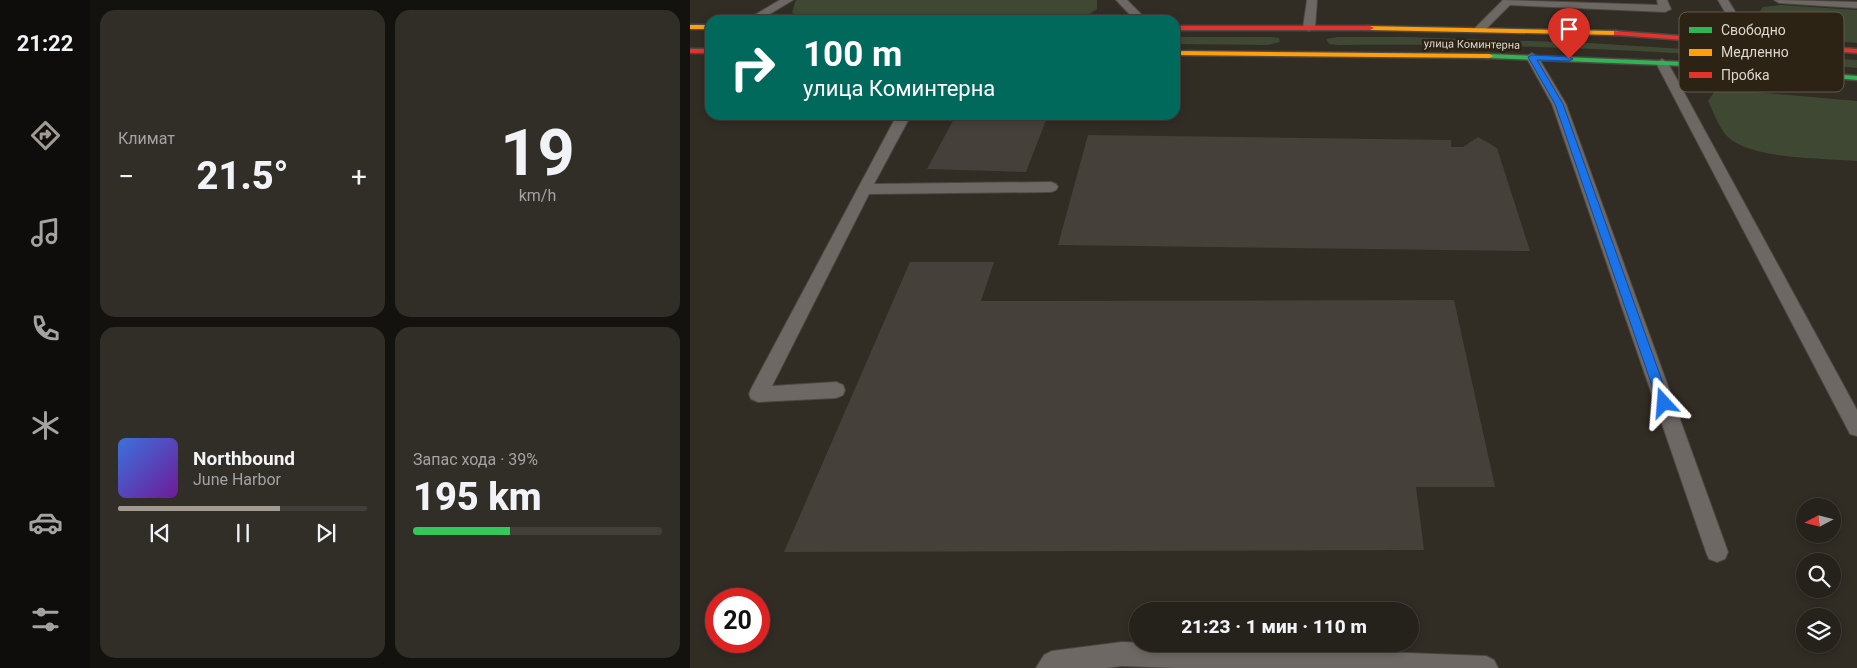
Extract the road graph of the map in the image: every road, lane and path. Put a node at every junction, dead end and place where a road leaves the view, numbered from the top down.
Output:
1 (788, 0) edge
2 (1121, 0) edge
3 (1312, 0) edge
4 (1662, 0) edge
5 (1723, 0) edge
6 (1779, 0) edge
7 (1507, 1) edge
8 (1857, 5) edge
9 (1730, 12) edge
10 (761, 15) edge
11 (1137, 15) edge
12 (690, 27) edge
13 (705, 27) edge
14 (1180, 28) edge
15 (1480, 29) junction
16 (1679, 38) edge
17 (1310, 41) junction
18 (1844, 50) edge
19 (1857, 51) edge
20 (690, 52) edge
21 (705, 52) edge
22 (1180, 52) edge
23 (1532, 57) junction
24 (1662, 63) junction
25 (1679, 64) edge
26 (1844, 77) edge
27 (1857, 78) edge
28 (901, 120) edge
29 (1051, 187) dead end
30 (864, 189) junction
31 (836, 390) dead end
32 (1857, 428) edge
33 (1717, 552) dead end
34 (1048, 668) edge
35 (1486, 668) edge

1 - 10 lane
2 - 11 lane
3 - 17 lane
4 - 7 lane
5 - 9 lane
6 - 8 lane
7 - 15 lane
12 - 13 main road
14 - 17 main road, улица Коминтерна
15 - 16 main road, улица Коминтерна
15 - 17 main road, улица Коминтерна
17 - 22 main road, улица Коминтерна
17 - 23 main road, улица Коминтерна
18 - 19 main road, улица Коминтерна
20 - 21 main road
23 - 24 main road, улица Коминтерна
23 - 33 lane
24 - 25 main road, улица Коминтерна
24 - 32 lane
26 - 27 main road, улица Коминтерна
28 - 30 lane
29 - 30 lane
30 - 31 lane
34 - 35 lane

